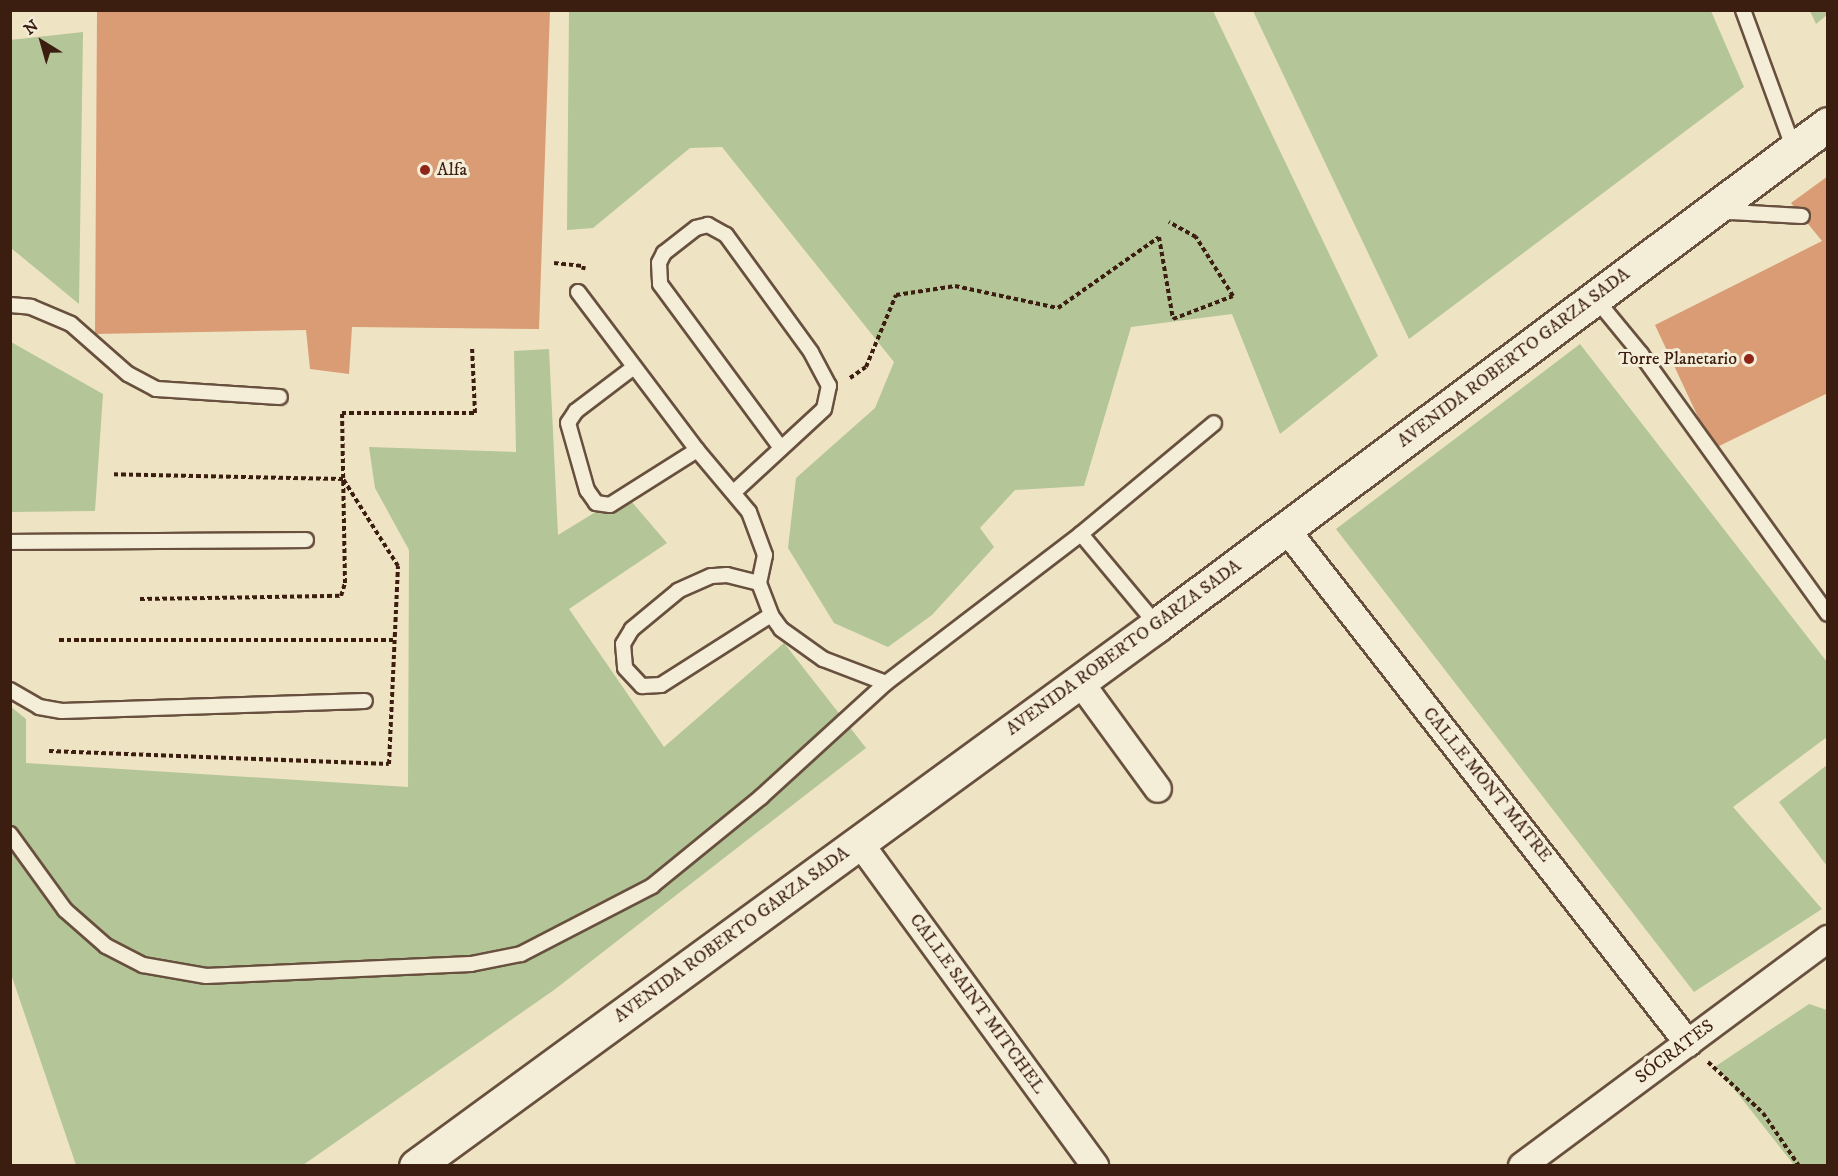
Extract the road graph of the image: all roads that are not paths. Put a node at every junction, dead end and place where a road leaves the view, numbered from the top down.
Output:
1 (1743, 10) edge
2 (1827, 124) edge
3 (1794, 149) junction
4 (1721, 204) junction
5 (1802, 216) dead end
6 (578, 292) dead end
7 (1595, 298) junction
8 (10, 305) edge
9 (634, 367) junction
10 (280, 397) dead end
11 (1214, 423) dead end
12 (781, 448) junction
13 (697, 450) junction
14 (734, 492) junction
15 (1286, 529) junction
16 (1081, 534) junction
17 (306, 540) dead end
18 (10, 542) edge
19 (759, 584) junction
20 (1827, 614) edge
21 (771, 615) junction
22 (1157, 625) junction
23 (1080, 682) junction
24 (885, 683) junction
25 (10, 690) edge
26 (365, 700) dead end
27 (1158, 789) dead end
28 (10, 834) edge
29 (859, 842) junction
30 (1827, 939) edge
31 (1688, 1043) junction
32 (416, 1166) edge
33 (1095, 1166) edge
34 (1522, 1166) edge

1 - 3 lane
2 - 3 street, AVENIDA ROBERTO GARZA SADA
3 - 4 street, AVENIDA ROBERTO GARZA SADA
4 - 5 lane
4 - 7 street, AVENIDA ROBERTO GARZA SADA
6 - 9 lane
7 - 15 street, AVENIDA ROBERTO GARZA SADA
7 - 20 lane
8 - 10 lane
9 - 13 lane
9 - 13 lane
11 - 16 lane
12 - 12 lane
12 - 14 lane
13 - 14 lane
14 - 19 lane
15 - 22 street, AVENIDA ROBERTO GARZA SADA
15 - 31 street, CALLE MONT MATRE
16 - 22 lane
16 - 24 lane
17 - 18 lane
19 - 21 lane
19 - 21 lane
21 - 24 lane
22 - 23 street, AVENIDA ROBERTO GARZA SADA
23 - 27 street
23 - 29 street, AVENIDA ROBERTO GARZA SADA
24 - 28 lane
25 - 26 lane
29 - 32 street, AVENIDA ROBERTO GARZA SADA
29 - 33 street, CALLE SAINT MITCHEL
30 - 31 street, SÓCRATES
31 - 34 street, SÓCRATES

